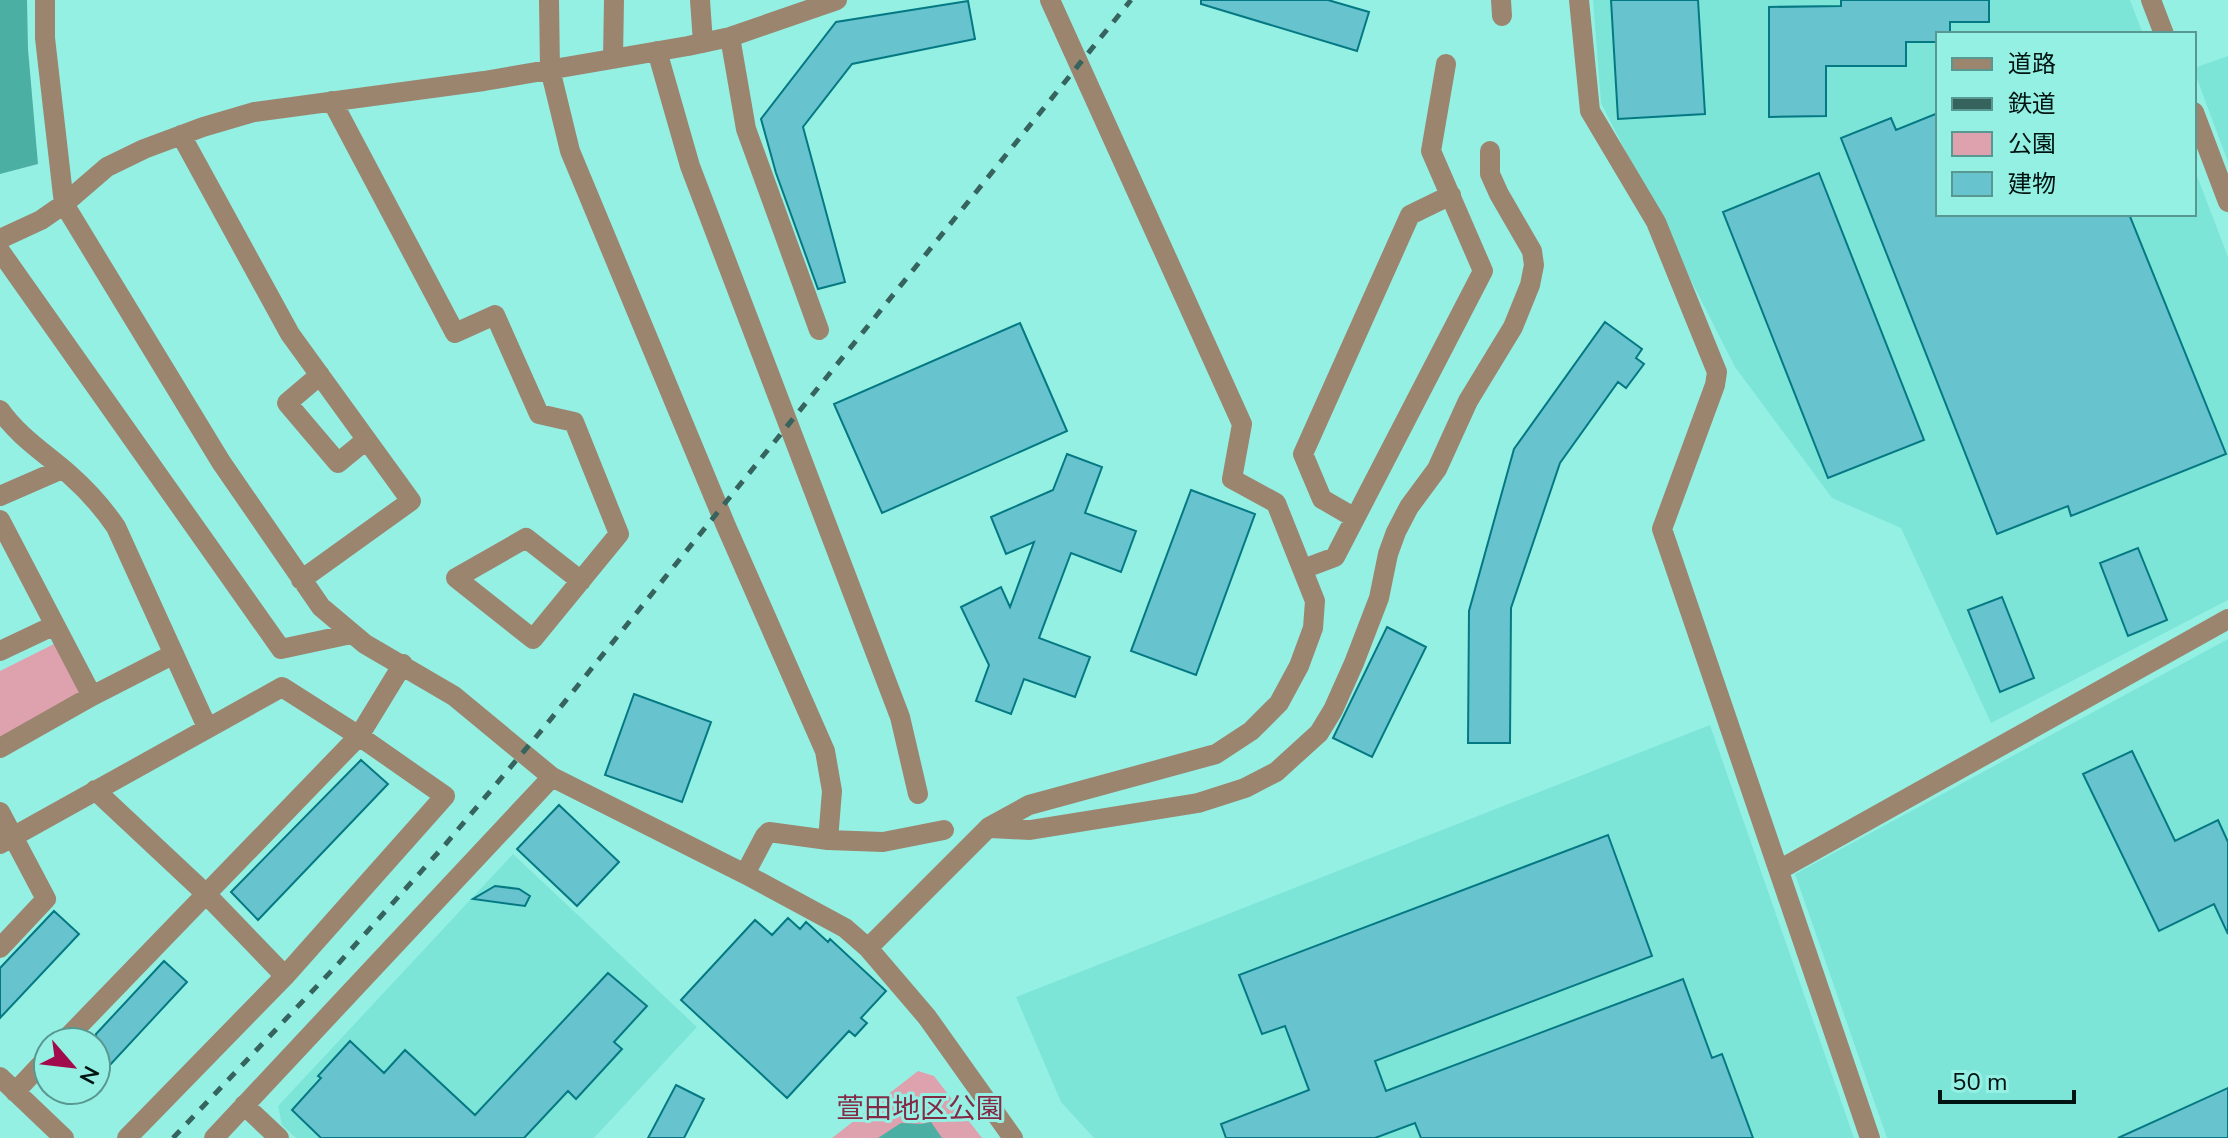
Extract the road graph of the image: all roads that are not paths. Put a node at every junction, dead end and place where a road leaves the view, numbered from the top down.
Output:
1 (45, 0) edge
2 (549, 0) edge
3 (614, 0) edge
4 (700, 0) edge
5 (837, 0) edge
6 (1050, 0) edge
7 (1579, 0) edge
8 (2151, 0) edge
9 (2163, 32) edge
10 (730, 37) junction
11 (703, 43) junction
12 (657, 51) junction
13 (613, 59) junction
14 (1446, 64) dead end
15 (550, 69) junction
16 (332, 101) junction
17 (2196, 117) edge
18 (181, 135) junction
19 (1490, 151) dead end
20 (1451, 195) junction
21 (2228, 202) edge
22 (64, 204) junction
23 (0, 239) edge
24 (0, 251) edge
25 (819, 330) dead end
26 (320, 375) junction
27 (0, 410) edge
28 (366, 440) junction
29 (62, 469) junction
30 (0, 496) edge
31 (1355, 518) junction
32 (0, 520) edge
33 (1303, 569) junction
34 (301, 580) junction
35 (581, 581) junction
36 (2228, 619) edge
37 (55, 625) junction
38 (351, 634) junction
39 (0, 651) edge
40 (174, 654) junction
41 (403, 664) junction
42 (92, 696) junction
43 (207, 727) junction
44 (359, 736) junction
45 (0, 748) edge
46 (552, 777) junction
47 (95, 790) junction
48 (918, 794) dead end
49 (0, 812) edge
50 (989, 827) junction
51 (944, 830) dead end
52 (828, 840) junction
53 (6, 841) edge
54 (1779, 870) junction
55 (745, 874) junction
56 (205, 893) junction
57 (0, 948) edge
58 (868, 948) junction
59 (285, 976) junction
60 (78, 1026) edge
61 (32, 1074) edge
62 (0, 1077) edge
63 (15, 1092) junction
64 (244, 1105) junction
65 (64, 1138) edge
66 (127, 1138) edge
67 (214, 1138) edge
68 (279, 1138) edge
69 (1013, 1138) edge
70 (1870, 1138) edge

1 - 22 street
2 - 15 street
3 - 13 street
4 - 11 street
5 - 10 street
6 - 33 street
7 - 54 street
8 - 9 street
10 - 11 street
10 - 25 street
11 - 12 street
12 - 13 street
12 - 48 street
13 - 15 street
14 - 20 street
15 - 16 street
15 - 52 street
16 - 18 street
16 - 35 street
17 - 21 street
18 - 22 street
18 - 26 street
19 - 50 street
20 - 31 street
20 - 31 street
22 - 23 street
22 - 34 street
24 - 38 street
26 - 28 street
26 - 28 street
27 - 29 street
28 - 34 street
29 - 30 street
29 - 40 street
31 - 33 street
32 - 37 street
33 - 50 street
34 - 38 street
35 - 35 street
36 - 54 street
37 - 39 street
37 - 42 street
38 - 41 street
40 - 42 street
40 - 43 street
41 - 44 street
41 - 46 street
42 - 45 street
43 - 44 street
43 - 47 street
44 - 56 street
44 - 59 street
46 - 55 street
46 - 64 street
47 - 53 street
47 - 56 street
49 - 53 street
50 - 58 street
51 - 52 street
52 - 55 street
53 - 57 street
54 - 70 street
55 - 58 street
56 - 59 street
56 - 60 street
58 - 69 street
59 - 66 street
61 - 63 street
62 - 63 street
63 - 65 street
64 - 67 street
64 - 68 street

